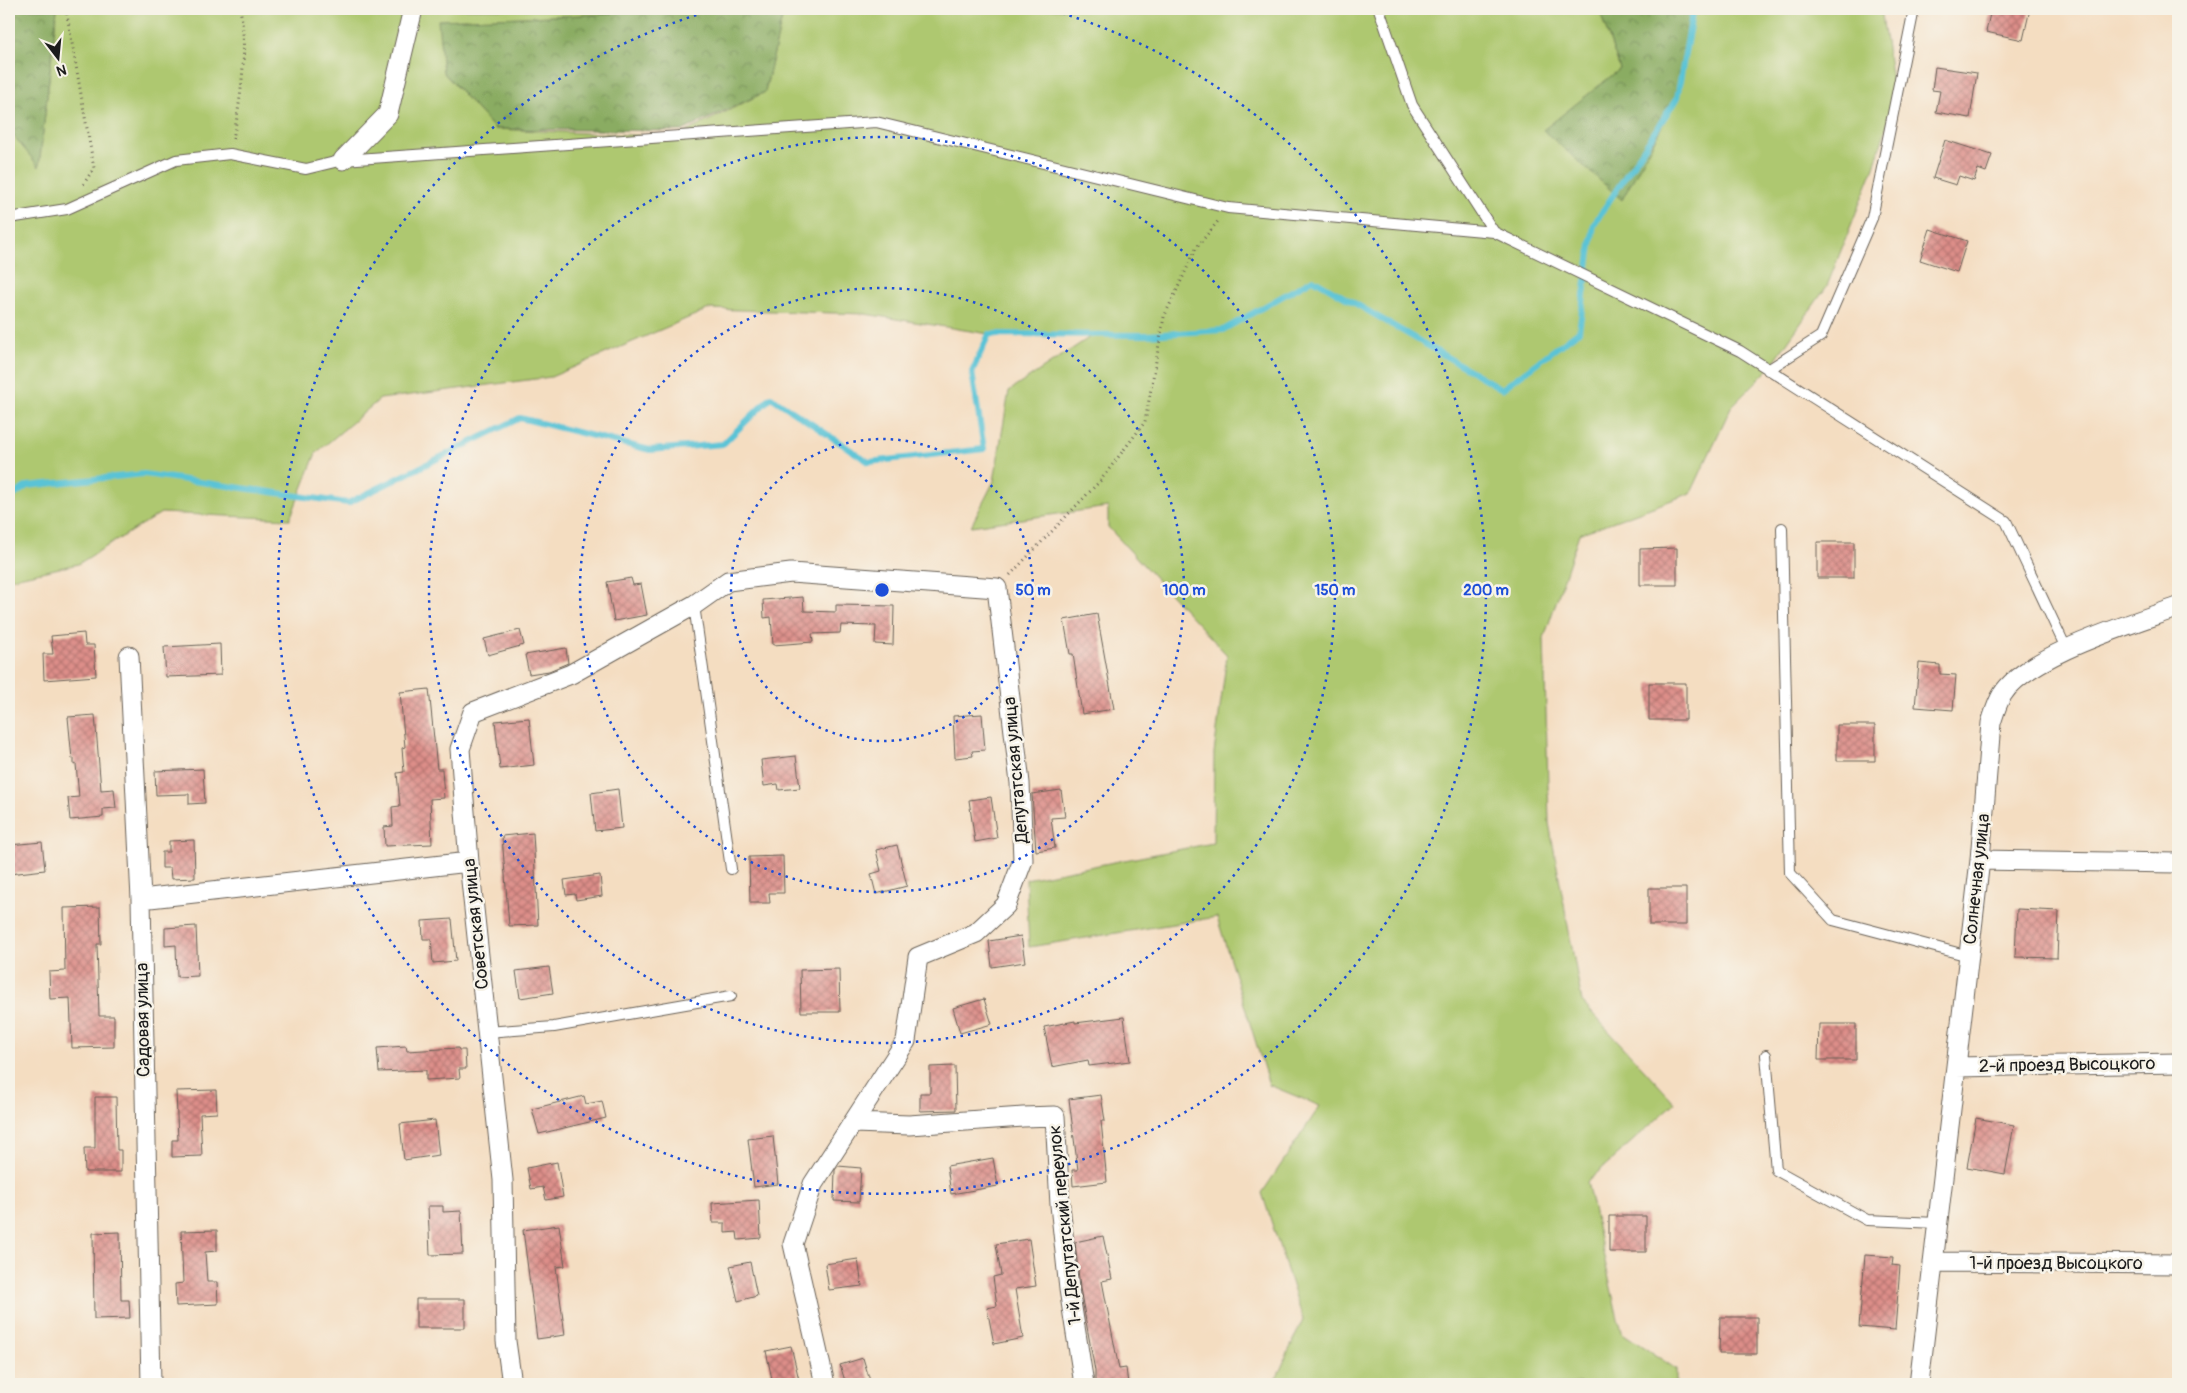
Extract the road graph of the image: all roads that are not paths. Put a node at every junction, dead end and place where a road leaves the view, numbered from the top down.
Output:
1 (413, 9) edge
2 (1380, 9) edge
3 (1914, 9) edge
4 (343, 160) junction
5 (9, 218) edge
6 (1494, 232) junction
7 (1768, 370) junction
8 (1782, 528) dead end
9 (694, 605) junction
10 (2178, 606) edge
11 (2066, 648) junction
12 (128, 656) dead end
13 (1980, 860) junction
14 (469, 862) junction
15 (2178, 863) edge
16 (731, 869) dead end
17 (141, 899) junction
18 (1969, 956) junction
19 (731, 996) dead end
20 (487, 1032) junction
21 (1766, 1055) dead end
22 (2178, 1063) edge
23 (1956, 1067) junction
24 (854, 1123) junction
25 (1938, 1223) junction
26 (1933, 1262) junction
27 (2178, 1264) edge
28 (151, 1384) edge
29 (512, 1384) edge
30 (825, 1384) edge
31 (1084, 1384) edge
32 (1919, 1384) edge

1 - 4 street
2 - 6 lane
3 - 7 lane
4 - 5 lane
4 - 6 lane
6 - 7 lane
7 - 11 lane
8 - 18 lane
9 - 14 street, Советская улица
9 - 16 lane
9 - 24 street, Депутатская улица
10 - 11 street, Солнечная улица
11 - 13 street, Солнечная улица
12 - 17 street, Садовая улица
13 - 15 street
13 - 18 street, Солнечная улица
14 - 17 street
14 - 20 street, Советская улица
17 - 28 street, Садовая улица
18 - 23 street, Солнечная улица
19 - 20 lane
20 - 29 street, Советская улица
21 - 25 lane
22 - 23 street, 2-й проезд Высоцкого
23 - 25 street, Солнечная улица
24 - 30 street, Депутатская улица
24 - 31 street, 1-й Депутатский переулок
25 - 26 street, Солнечная улица
26 - 27 street, 1-й проезд Высоцкого
26 - 32 street, Солнечная улица

